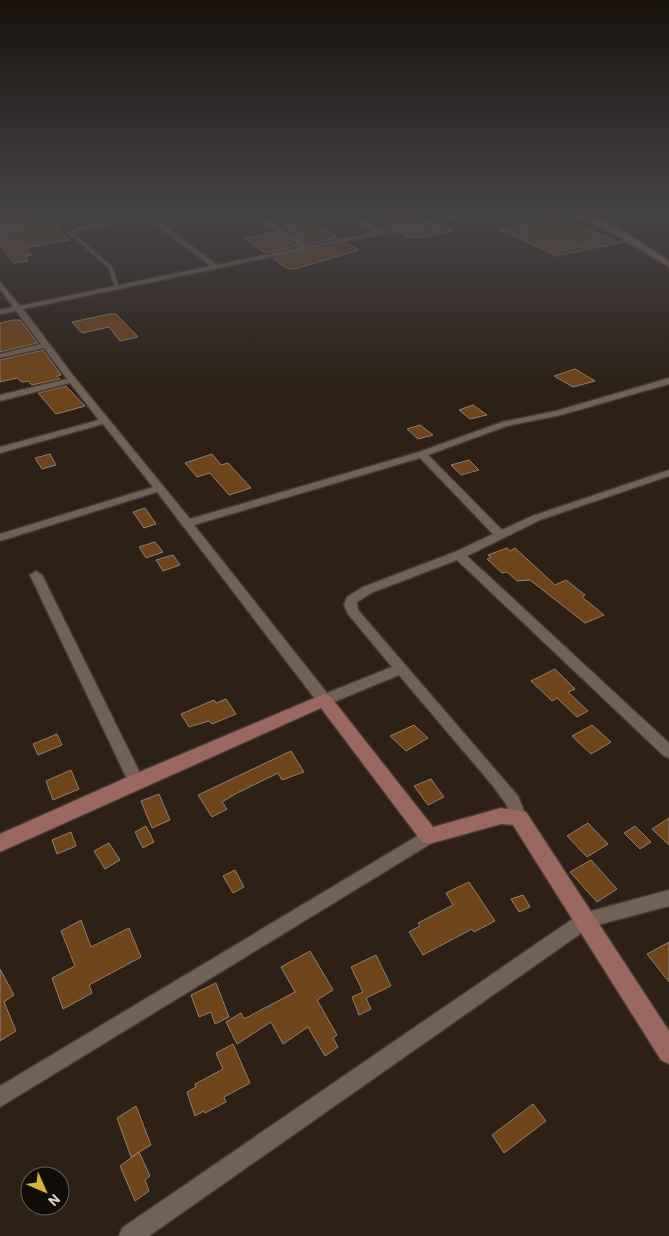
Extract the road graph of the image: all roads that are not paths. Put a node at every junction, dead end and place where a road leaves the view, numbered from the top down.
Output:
1 (112, 273) edge
2 (189, 273) edge
3 (0, 284) edge
4 (117, 288) junction
5 (19, 308) junction
6 (0, 312) edge
7 (47, 345) junction
8 (0, 356) edge
9 (72, 380) junction
10 (669, 381) edge
11 (0, 398) edge
12 (105, 421) junction
13 (0, 450) edge
14 (422, 454) junction
15 (669, 473) edge
16 (160, 488) junction
17 (188, 523) junction
18 (500, 535) junction
19 (0, 538) edge
20 (458, 555) junction
21 (36, 575) dead end
22 (402, 668) junction
23 (324, 700) junction
24 (669, 752) edge
25 (136, 781) junction
26 (519, 818) junction
27 (430, 836) junction
28 (0, 844) edge
29 (669, 898) edge
30 (586, 920) junction
31 (669, 1052) edge
32 (0, 1097) edge
33 (130, 1236) edge

1 - 4 lane
2 - 4 street
3 - 5 street
4 - 5 street
5 - 6 street
5 - 7 street
7 - 8 street
7 - 9 street
9 - 11 street
9 - 12 street
10 - 14 street
12 - 13 street
12 - 16 street
14 - 17 street
14 - 18 street
15 - 18 street
16 - 17 street
16 - 19 street
17 - 23 street
18 - 20 street
20 - 22 street
20 - 24 street
21 - 25 street
22 - 23 street
22 - 26 street
23 - 25 street
23 - 27 street
25 - 28 street
26 - 27 street
26 - 30 street
27 - 32 street
29 - 30 street
30 - 31 street
30 - 33 street

